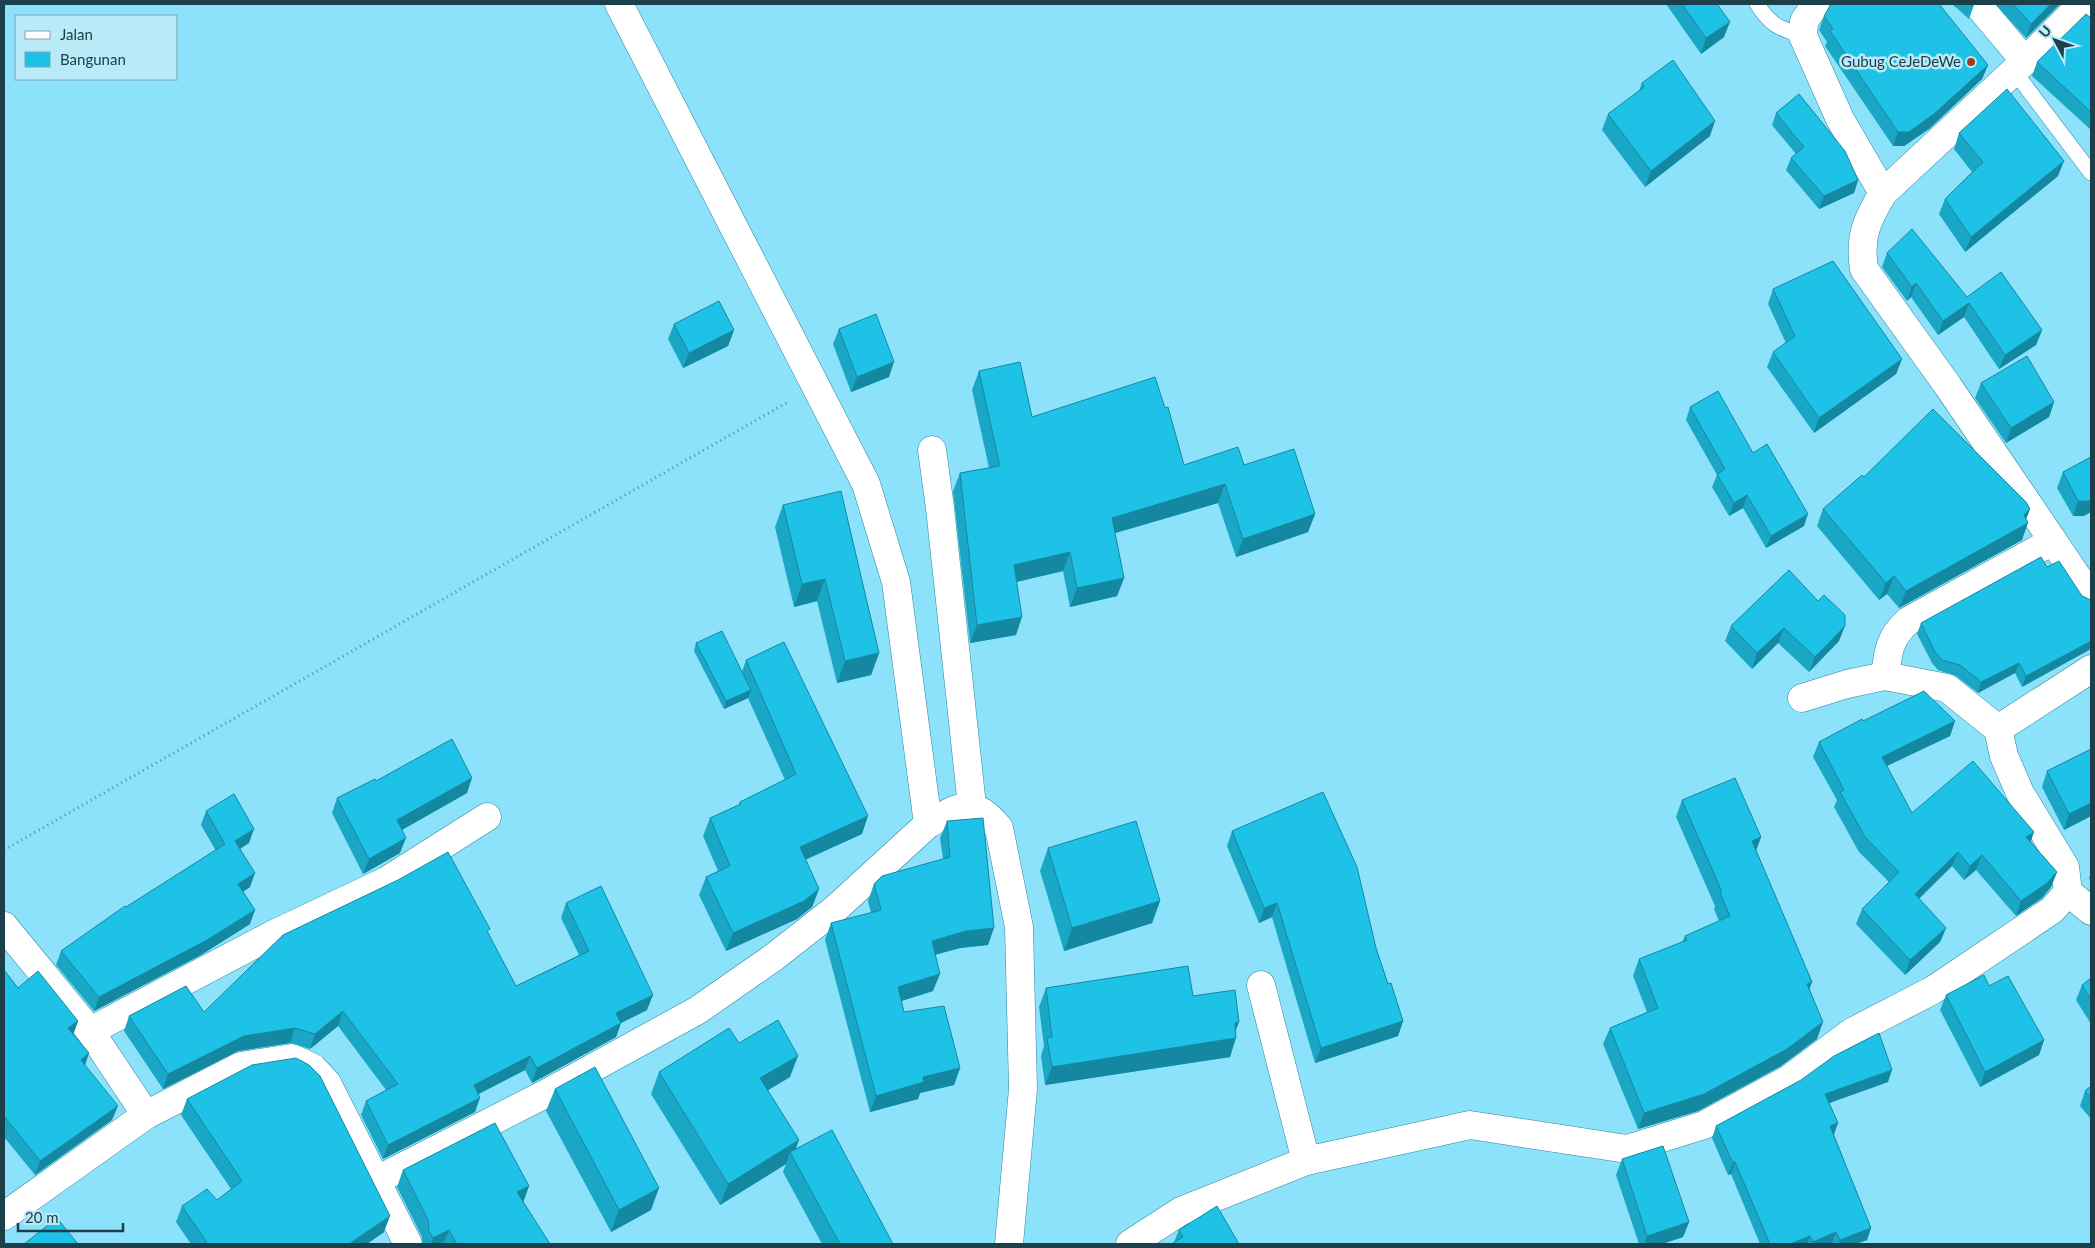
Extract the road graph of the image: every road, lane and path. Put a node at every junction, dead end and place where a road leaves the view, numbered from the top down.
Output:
1 (620, 4) edge
2 (1757, 4) edge
3 (1816, 4) edge
4 (1977, 4) edge
5 (2082, 4) edge
6 (1803, 36) junction
7 (2020, 66) junction
8 (2091, 173) edge
9 (1883, 193) junction
10 (817, 386) junction
11 (932, 450) dead end
12 (2053, 541) junction
13 (2091, 598) edge
14 (2091, 669) edge
15 (1885, 676) junction
16 (1802, 698) dead end
17 (1998, 729) junction
18 (972, 806) junction
19 (486, 817) dead end
20 (928, 824) junction
21 (4, 850) edge
22 (2068, 892) junction
23 (2091, 911) edge
24 (4, 926) edge
25 (1261, 985) dead end
26 (90, 1031) junction
27 (146, 1115) junction
28 (1306, 1162) junction
29 (377, 1180) junction
30 (4, 1216) edge
31 (408, 1244) edge
32 (1009, 1244) edge
33 (1130, 1244) edge

1 - 10 street
2 - 6 lane
3 - 6 street
4 - 7 street
5 - 7 street
6 - 9 street
7 - 8 lane
7 - 9 street
9 - 12 street
10 - 20 street
10 - 21 path
11 - 18 street
12 - 13 street
12 - 15 street
14 - 17 street
15 - 16 street
15 - 17 street
17 - 22 street
18 - 20 street
18 - 32 street
19 - 26 street
20 - 29 street
22 - 23 street
22 - 28 street
24 - 26 street
25 - 28 street
26 - 27 street
27 - 29 street
27 - 30 street
28 - 33 street
29 - 31 street

